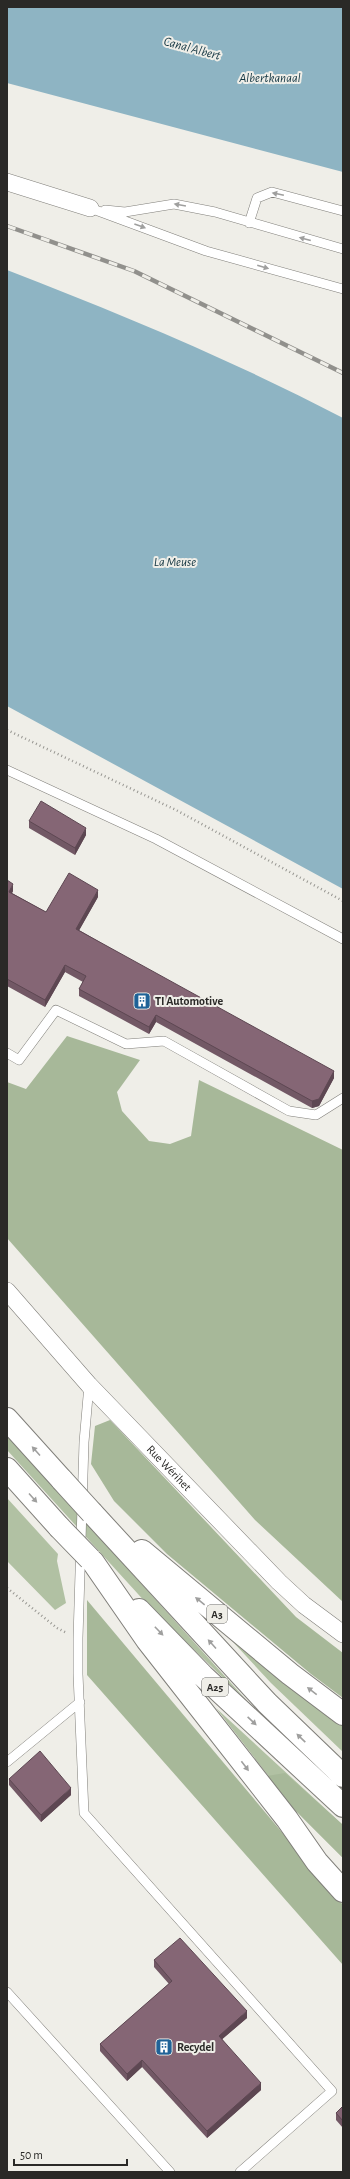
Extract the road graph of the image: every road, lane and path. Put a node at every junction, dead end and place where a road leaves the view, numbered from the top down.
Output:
1 (7, 182) edge
2 (90, 208) junction
3 (343, 211) edge
4 (249, 223) junction
5 (343, 249) edge
6 (343, 289) edge
7 (7, 730) edge
8 (7, 770) edge
9 (343, 901) edge
10 (343, 939) edge
11 (7, 1053) edge
12 (343, 1098) edge
13 (7, 1291) edge
14 (89, 1385) junction
15 (7, 1419) edge
16 (7, 1469) edge
17 (92, 1513) junction
18 (91, 1561) junction
19 (7, 1588) edge
20 (343, 1634) edge
21 (78, 1638) junction
22 (80, 1702) junction
23 (343, 1714) edge
24 (7, 1762) edge
25 (343, 1776) edge
26 (343, 1806) edge
27 (287, 1819) junction
28 (343, 1868) edge
29 (343, 1891) edge
30 (7, 1992) edge
31 (170, 2172) edge
32 (240, 2172) edge

1 - 2 street
4 -> 2 lane
2 -> 6 lane
3 -> 4 lane
5 -> 4 lane
7 - 9 path
8 - 10 lane
11 - 12 lane
13 - 14 street, Rue Wérihet
14 - 20 street, Rue Wérihet
14 - 21 lane
17 -> 15 highway, A25, bridge
16 -> 18 highway, A25, bridge
23 -> 17 highway, A3
25 -> 17 highway, A25
18 -> 26 highway, A25
18 -> 27 highway
19 - 21 path
21 - 22 lane
22 - 24 lane
22 - 32 lane
27 - 28 highway
27 - 29 highway
30 - 31 lane

